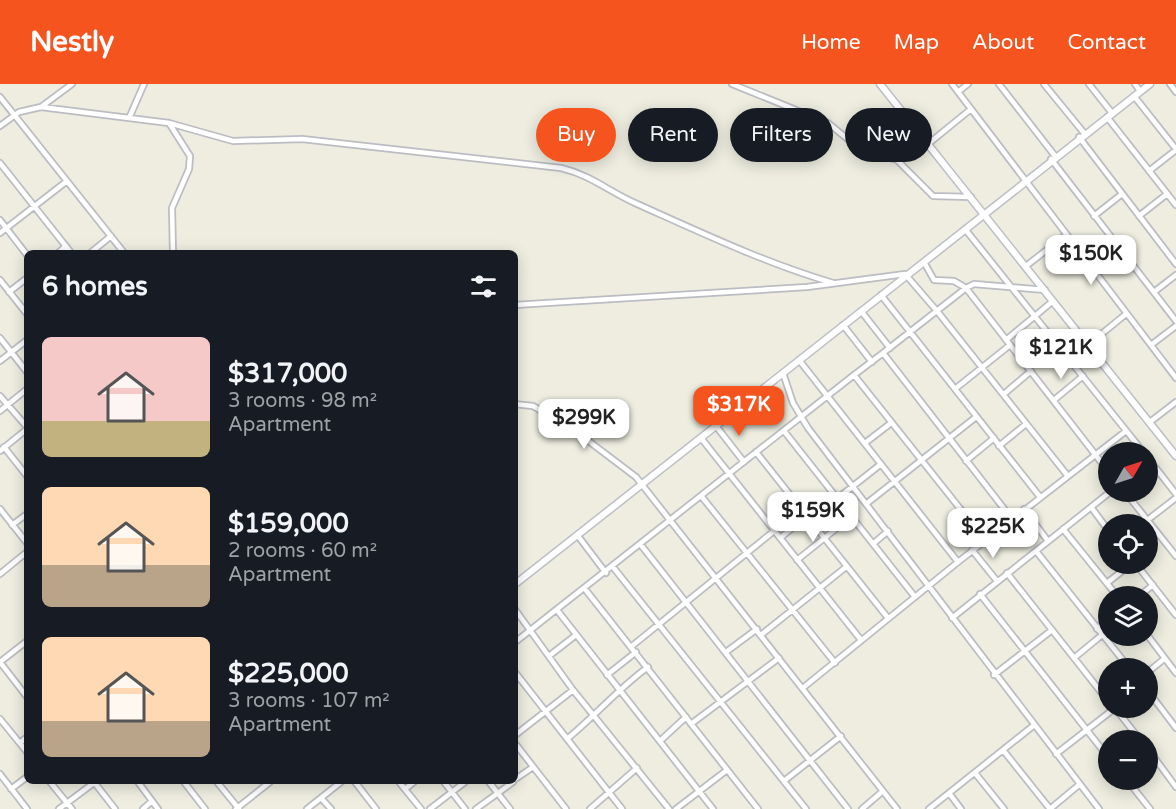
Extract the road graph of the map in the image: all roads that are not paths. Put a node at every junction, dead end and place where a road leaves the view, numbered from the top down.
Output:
1 (72, 84) edge
2 (144, 84) edge
3 (732, 84) edge
4 (880, 84) edge
5 (952, 84) edge
6 (968, 84) edge
7 (1044, 84) edge
8 (1089, 84) edge
9 (1135, 84) edge
10 (1150, 84) edge
11 (1170, 84) edge
12 (1001, 85) edge
13 (958, 92) junction
14 (1176, 92) edge
15 (1137, 93) junction
16 (0, 96) edge
17 (41, 107) junction
18 (899, 108) edge
19 (971, 109) junction
20 (14, 115) junction
21 (1109, 115) junction
22 (130, 116) junction
23 (169, 123) junction
24 (0, 126) edge
25 (1082, 135) junction
26 (932, 141) edge
27 (932, 149) edge
28 (1176, 149) edge
29 (1053, 158) junction
30 (0, 163) edge
31 (1149, 171) junction
32 (1025, 180) junction
33 (67, 181) junction
34 (1122, 194) junction
35 (1167, 194) junction
36 (972, 197) junction
37 (1176, 205) edge
38 (34, 206) junction
39 (985, 213) junction
40 (1094, 216) junction
41 (1139, 216) junction
42 (0, 220) edge
43 (6, 228) junction
44 (965, 229) junction
45 (0, 233) edge
46 (1066, 234) junction
47 (111, 236) junction
48 (1111, 238) junction
49 (66, 246) junction
50 (62, 250) edge
51 (69, 250) edge
52 (94, 250) edge
53 (122, 250) edge
54 (173, 250) edge
55 (24, 251) edge
56 (1085, 259) junction
57 (924, 262) junction
58 (1176, 264) edge
59 (1026, 266) junction
60 (907, 275) junction
61 (1176, 275) edge
62 (0, 280) edge
63 (24, 280) edge
64 (833, 283) junction
65 (1010, 287) junction
66 (966, 288) junction
67 (1045, 290) junction
68 (9, 292) junction
69 (1155, 292) junction
70 (881, 295) junction
71 (1053, 301) junction
72 (518, 305) edge
73 (24, 310) edge
74 (937, 310) junction
75 (861, 311) junction
76 (1126, 314) junction
77 (1034, 317) junction
78 (1176, 321) edge
79 (843, 325) junction
80 (1176, 326) edge
81 (910, 332) junction
82 (0, 338) edge
83 (24, 342) edge
84 (1008, 342) junction
85 (1088, 345) junction
86 (1151, 345) junction
87 (890, 348) junction
88 (11, 352) junction
89 (883, 353) junction
90 (799, 360) junction
91 (0, 361) edge
92 (872, 362) junction
93 (983, 367) junction
94 (24, 368) edge
95 (1031, 371) junction
96 (783, 373) junction
97 (854, 375) junction
98 (1083, 376) junction
99 (1176, 378) edge
100 (955, 389) junction
101 (24, 391) edge
102 (1004, 394) junction
103 (0, 396) edge
104 (828, 396) junction
105 (1054, 400) junction
106 (1176, 402) edge
107 (518, 404) edge
108 (7, 405) junction
109 (0, 411) edge
110 (976, 417) junction
111 (801, 418) junction
112 (1150, 422) junction
113 (891, 423) junction
114 (1026, 424) junction
115 (24, 425) edge
116 (716, 426) junction
117 (24, 431) edge
118 (784, 431) junction
119 (1126, 431) junction
120 (701, 438) junction
121 (994, 438) junction
122 (948, 439) junction
123 (1135, 442) edge
124 (865, 443) junction
125 (999, 446) junction
126 (2, 449) edge
127 (756, 452) junction
128 (1095, 454) junction
129 (1176, 456) edge
130 (1098, 458) edge
131 (921, 460) junction
132 (966, 461) junction
133 (744, 462) junction
134 (881, 464) junction
135 (1158, 472) edge
136 (24, 473) edge
137 (729, 474) junction
138 (1067, 475) junction
139 (895, 481) junction
140 (643, 484) junction
141 (853, 487) junction
142 (1176, 496) edge
143 (702, 497) junction
144 (1040, 497) junction
145 (838, 498) junction
146 (1098, 501) edge
147 (1133, 502) edge
148 (866, 504) junction
149 (1091, 507) junction
150 (0, 509) edge
151 (1024, 510) junction
152 (1143, 514) edge
153 (1155, 514) edge
154 (24, 516) edge
155 (852, 516) junction
156 (1098, 516) edge
157 (806, 517) junction
158 (1012, 519) junction
159 (671, 522) junction
160 (12, 525) junction
161 (1063, 529) junction
162 (774, 531) junction
163 (888, 531) junction
164 (1158, 533) edge
165 (578, 536) junction
166 (780, 538) junction
167 (24, 539) edge
168 (823, 539) junction
169 (986, 540) junction
170 (1048, 542) junction
171 (874, 543) junction
172 (641, 545) junction
173 (972, 550) junction
174 (1036, 551) junction
175 (746, 553) junction
176 (24, 554) edge
177 (1176, 556) edge
178 (797, 560) junction
179 (958, 562) junction
180 (614, 567) junction
181 (846, 567) junction
182 (606, 573) junction
183 (1007, 573) junction
184 (0, 574) edge
185 (1118, 574) edge
186 (1144, 574) edge
187 (716, 577) junction
188 (997, 581) junction
189 (518, 582) edge
190 (1107, 583) junction
191 (929, 585) junction
192 (1153, 585) joint
193 (1109, 586) edge
194 (819, 588) junction
195 (585, 589) junction
196 (980, 594) junction
197 (915, 597) junction
198 (686, 602) junction
199 (1176, 604) edge
200 (1171, 608) junction
201 (557, 610) junction
202 (792, 610) junction
203 (518, 614) edge
204 (1176, 615) edge
205 (888, 618) junction
206 (952, 618) junction
207 (658, 625) junction
208 (757, 629) junction
209 (1097, 629) edge
210 (1052, 630) junction
211 (530, 631) junction
212 (576, 635) junction
213 (761, 635) junction
214 (1098, 638) edge
215 (518, 640) edge
216 (861, 640) junction
217 (24, 643) edge
218 (632, 646) junction
219 (1111, 646) edge
220 (1155, 646) edge
221 (1024, 651) junction
222 (636, 652) junction
223 (726, 652) junction
224 (549, 656) junction
225 (779, 658) junction
226 (1074, 658) junction
227 (1121, 658) edge
228 (1164, 659) junction
229 (1176, 661) edge
230 (0, 662) edge
231 (835, 663) junction
232 (1158, 664) edge
233 (1170, 666) junction
234 (648, 668) junction
235 (1176, 673) edge
236 (607, 675) junction
237 (994, 675) junction
238 (518, 676) edge
239 (748, 681) junction
240 (804, 687) junction
241 (1098, 688) edge
242 (573, 690) junction
243 (619, 690) junction
244 (24, 693) edge
245 (719, 703) junction
246 (1158, 704) edge
247 (546, 712) junction
248 (594, 717) junction
249 (686, 717) junction
250 (0, 718) edge
251 (1102, 718) edge
252 (1123, 718) edge
253 (691, 724) junction
254 (1034, 726) junction
255 (1176, 728) edge
256 (1087, 730) junction
257 (1133, 730) edge
258 (518, 733) edge
259 (841, 736) junction
260 (567, 738) junction
261 (24, 740) edge
262 (660, 741) junction
263 (20, 743) junction
264 (1098, 744) edge
265 (518, 747) edge
266 (24, 748) edge
267 (1003, 750) junction
268 (1056, 754) junction
269 (810, 760) junction
270 (1158, 763) edge
271 (533, 767) junction
272 (637, 768) junction
273 (727, 770) junction
274 (975, 773) junction
275 (0, 774) edge
276 (518, 778) edge
277 (24, 779) edge
278 (784, 782) junction
279 (52, 784) edge
280 (91, 784) edge
281 (96, 784) edge
282 (139, 784) edge
283 (186, 784) edge
284 (218, 784) edge
285 (268, 784) edge
286 (337, 784) edge
287 (357, 784) edge
288 (401, 784) edge
289 (411, 784) edge
290 (446, 784) edge
291 (462, 784) edge
292 (491, 784) edge
293 (510, 784) edge
294 (1080, 784) junction
295 (1176, 787) edge
296 (11, 789) junction
297 (405, 789) junction
298 (1135, 790) edge
299 (699, 791) junction
300 (883, 791) junction
301 (452, 792) junction
302 (498, 792) junction
303 (608, 792) junction
304 (949, 793) junction
305 (321, 798) junction
306 (152, 801) junction
307 (67, 803) junction
308 (27, 809) edge
309 (59, 809) edge
310 (72, 809) edge
311 (115, 809) edge
312 (142, 809) edge
313 (158, 809) edge
314 (205, 809) edge
315 (237, 809) edge
316 (307, 809) edge
317 (331, 809) edge
318 (376, 809) edge
319 (421, 809) edge
320 (430, 809) edge
321 (465, 809) edge
322 (476, 809) edge
323 (510, 809) edge
324 (566, 809) edge
325 (590, 809) edge
326 (622, 809) edge
327 (669, 809) edge
328 (676, 809) edge
329 (713, 809) edge
330 (758, 809) edge
331 (806, 809) edge
332 (848, 809) edge
333 (862, 809) edge
334 (897, 809) edge
335 (929, 809) edge
336 (961, 809) edge
337 (1004, 809) edge
338 (1050, 809) edge
339 (1099, 809) edge
340 (1150, 809) edge

1 - 17 street
2 - 22 street
3 - 36 street
4 - 18 street
5 - 13 street
6 - 13 street
7 - 25 street
8 - 21 street
9 - 15 street
10 - 15 street
11 - 14 street
12 - 29 street
13 - 19 street
15 - 21 street
15 - 28 street
16 - 20 street
17 - 20 street
17 - 22 street
19 - 26 street
19 - 32 street
20 - 24 street
20 - 33 street
21 - 25 street
21 - 31 street
22 - 23 street
23 - 54 street
23 - 64 street
25 - 29 street
25 - 34 street
27 - 36 street
28 - 31 street
29 - 32 street
29 - 40 street
30 - 38 street
31 - 35 street
32 - 39 street
32 - 46 street
33 - 38 street
33 - 47 street
34 - 40 street
34 - 41 street
35 - 37 street
35 - 41 street
36 - 39 street
38 - 43 street
38 - 49 street
39 - 44 street
39 - 59 street
40 - 48 street
41 - 58 street
42 - 43 street
43 - 45 street
43 - 55 street
44 - 57 street
44 - 65 street
46 - 56 street
46 - 59 street
47 - 52 street
47 - 53 street
48 - 56 street
48 - 69 street
49 - 50 street
49 - 51 street
56 - 76 street
57 - 60 street
57 - 66 street
59 - 67 street
60 - 64 street
60 - 70 street
60 - 74 street
61 - 69 street
62 - 68 street
63 - 68 street
64 - 72 street
65 - 66 street
65 - 67 street
65 - 77 street
66 - 74 street
66 - 84 street
67 - 71 street
68 - 73 street
69 - 78 street
70 - 75 street
70 - 81 street
71 - 77 street
71 - 85 street
74 - 81 street
74 - 93 street
75 - 79 street
75 - 87 street
76 - 85 street
76 - 86 street
77 - 84 street
77 - 98 street
79 - 90 street
79 - 92 street
80 - 86 street
81 - 87 street
81 - 100 street
82 - 88 street
83 - 88 street
84 - 93 street
84 - 95 street
85 - 112 street
86 - 99 street
87 - 89 street
88 - 91 street
88 - 94 street
89 - 92 street
89 - 122 street
90 - 96 street
90 - 104 street
92 - 97 street
93 - 100 street
93 - 102 street
95 - 102 street
95 - 105 street
96 - 111 street
96 - 116 street
97 - 104 street
97 - 113 street
98 - 105 street
98 - 119 street
100 - 110 street
101 - 108 street
102 - 114 street
103 - 108 street
104 - 111 street
104 - 124 street
105 - 128 street
106 - 112 street
107 - 140 street
108 - 109 street
108 - 115 street
110 - 121 street
110 - 122 street
111 - 118 street
111 - 141 street
112 - 129 street
113 - 124 street
113 - 131 street
114 - 125 street
114 - 138 street
116 - 120 street
116 - 133 street
117 - 126 street
118 - 127 street
118 - 145 street
119 - 123 street
119 - 128 street
120 - 137 street
120 - 140 street
121 - 125 street
121 - 132 street
122 - 131 street
122 - 132 street
124 - 134 street
125 - 144 street
126 - 136 street
127 - 133 street
127 - 157 street
128 - 130 street
128 - 138 street
131 - 139 street
131 - 169 street
132 - 158 street
133 - 137 street
134 - 139 street
134 - 141 street
135 - 142 street
137 - 143 street
137 - 162 street
138 - 144 street
139 - 148 street
139 - 179 street
140 - 159 street
140 - 165 street
141 - 145 street
141 - 148 street
142 - 153 street
143 - 159 street
143 - 175 street
144 - 151 street
145 - 155 street
146 - 149 street
147 - 152 street
148 - 163 street
149 - 156 street
149 - 161 street
150 - 160 street
151 - 158 street
151 - 170 street
154 - 160 street
155 - 168 street
155 - 171 street
157 - 166 street
157 - 168 street
158 - 169 street
159 - 172 street
159 - 187 street
160 - 167 street
161 - 170 street
161 - 190 street
162 - 166 street
162 - 175 street
163 - 171 street
163 - 191 street
164 - 177 street
165 - 182 street
165 - 189 street
166 - 178 street
168 - 178 street
168 - 181 street
169 - 173 street
170 - 174 street
171 - 197 street
172 - 180 street
172 - 198 street
173 - 179 street
173 - 188 street
174 - 183 street
174 - 209 street
175 - 187 street
175 - 202 street
176 - 184 street
178 - 194 street
179 - 191 street
180 - 182 street
180 - 207 street
181 - 194 street
181 - 205 street
182 - 195 street
183 - 188 street
183 - 210 street
185 - 190 street
186 - 192 street
187 - 198 street
187 - 208 street
188 - 196 street
190 - 193 street
191 - 197 street
191 - 206 street
192 - 200 street
194 - 202 street
194 - 216 street
195 - 201 street
195 - 218 street
196 - 206 street
196 - 221 street
197 - 205 street
198 - 207 street
198 - 223 street
199 - 200 street
200 - 204 street
201 - 211 street
201 - 212 street
202 - 213 street
202 - 231 street
203 - 211 street
205 - 216 street
206 - 237 street
207 - 218 street
207 - 245 street
208 - 213 street
208 - 223 street
210 - 221 street
210 - 226 street
211 - 215 street
211 - 224 street
212 - 224 street
212 - 236 street
213 - 225 street
214 - 226 street
216 - 231 street
217 - 230 street
218 - 222 street
219 - 227 street
220 - 228 street
221 - 237 street
221 - 256 street
222 - 234 street
222 - 236 street
223 - 239 street
224 - 242 street
225 - 239 street
225 - 240 street
226 - 241 street
228 - 232 street
228 - 233 street
229 - 233 street
230 - 244 street
231 - 240 street
233 - 235 street
234 - 243 street
234 - 249 street
236 - 243 street
237 - 254 street
238 - 247 street
239 - 245 street
239 - 269 street
240 - 259 street
242 - 247 street
242 - 248 street
243 - 248 street
243 - 262 street
245 - 253 street
245 - 278 street
246 - 255 street
247 - 258 street
247 - 260 street
248 - 260 street
248 - 272 street
249 - 253 street
249 - 262 street
250 - 263 street
251 - 256 street
252 - 257 street
253 - 273 street
254 - 267 street
254 - 268 street
256 - 264 street
256 - 268 street
259 - 269 street
259 - 300 street
260 - 303 street
261 - 263 street
262 - 299 street
263 - 266 street
265 - 271 street
267 - 274 street
267 - 338 street
268 - 294 street
269 - 278 street
269 - 332 street
270 - 295 street
271 - 276 street
271 - 324 street
272 - 303 street
272 - 327 street
273 - 299 street
273 - 330 street
274 - 304 street
274 - 337 street
275 - 296 street
277 - 296 street
278 - 331 street
279 - 307 street
280 - 307 street
281 - 311 street
282 - 306 street
283 - 314 street
284 - 315 street
285 - 315 street
286 - 305 street
287 - 318 street
288 - 297 street
289 - 297 street
290 - 301 street
291 - 301 street
292 - 302 street
293 - 302 street
294 - 338 street
294 - 339 street
296 - 308 street
297 - 319 street
298 - 340 street
299 - 328 street
299 - 329 street
300 - 333 street
300 - 334 street
301 - 320 street
301 - 321 street
302 - 322 street
302 - 323 street
303 - 325 street
303 - 326 street
304 - 335 street
304 - 336 street
305 - 316 street
305 - 317 street
306 - 312 street
306 - 313 street
307 - 309 street
307 - 310 street

